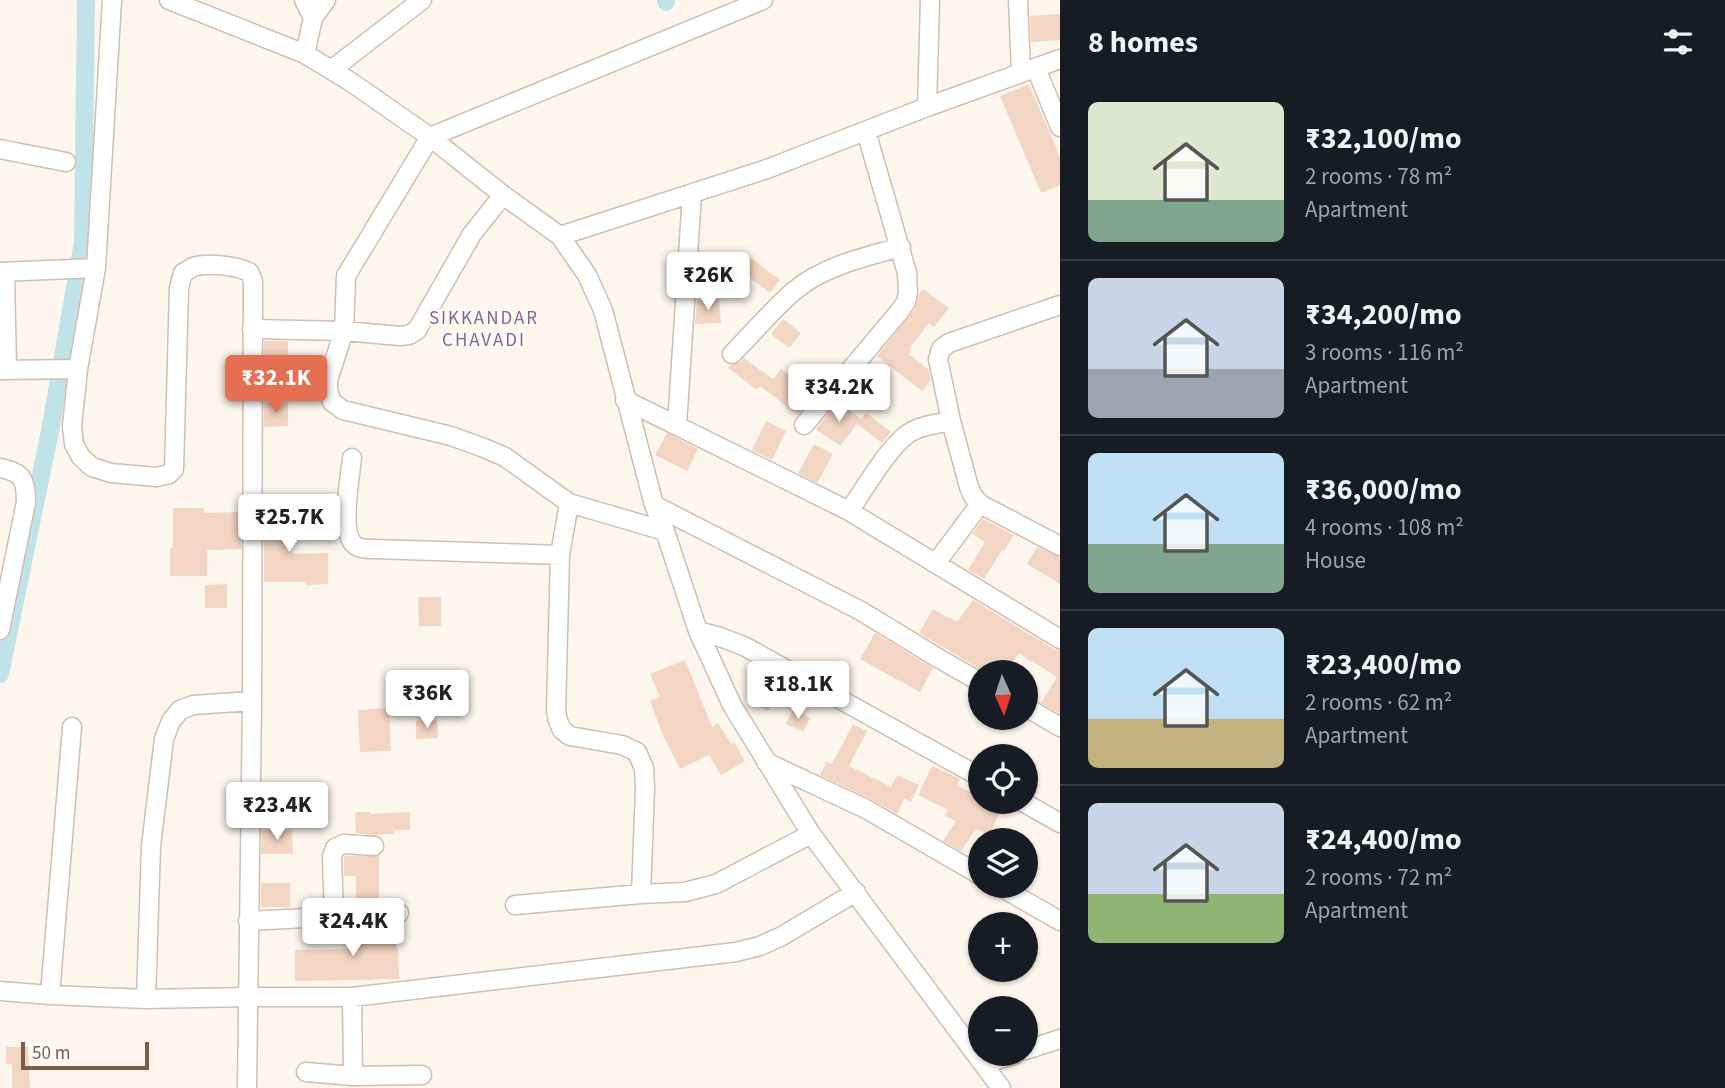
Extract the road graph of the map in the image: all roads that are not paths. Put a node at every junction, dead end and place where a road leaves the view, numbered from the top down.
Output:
1 (112, 0) edge
2 (169, 0) edge
3 (304, 0) edge
4 (326, 0) edge
5 (422, 0) edge
6 (762, 0) edge
7 (930, 0) edge
8 (1018, 0) edge
9 (313, 18) junction
10 (305, 54) junction
11 (1060, 59) edge
12 (331, 70) junction
13 (1028, 70) junction
14 (927, 107) junction
15 (1060, 127) edge
16 (866, 131) junction
17 (430, 137) junction
18 (0, 149) edge
19 (66, 162) dead end
20 (692, 194) junction
21 (503, 195) junction
22 (560, 236) junction
23 (901, 247) junction
24 (95, 268) junction
25 (2, 272) edge
26 (1060, 305) edge
27 (252, 329) junction
28 (344, 331) junction
29 (732, 354) dead end
30 (78, 369) junction
31 (10, 370) edge
32 (625, 400) junction
33 (951, 421) junction
34 (804, 425) dead end
35 (677, 426) junction
36 (352, 458) dead end
37 (0, 468) edge
38 (569, 503) junction
39 (980, 504) junction
40 (654, 505) junction
41 (849, 511) junction
42 (665, 531) junction
43 (1060, 546) edge
44 (560, 555) junction
45 (936, 563) junction
46 (5, 577) edge
47 (0, 630) edge
48 (698, 632) junction
49 (1060, 639) edge
50 (968, 676) edge
51 (252, 701) junction
52 (1038, 714) edge
53 (72, 727) dead end
54 (1060, 727) edge
55 (766, 762) junction
56 (968, 770) edge
57 (1038, 811) edge
58 (1060, 823) edge
59 (811, 834) junction
60 (374, 846) dead end
61 (968, 868) edge
62 (856, 892) junction
63 (641, 894) junction
64 (1020, 898) edge
65 (515, 905) dead end
66 (399, 913) dead end
67 (334, 916) junction
68 (248, 921) junction
69 (1060, 921) edge
70 (0, 991) edge
71 (50, 995) junction
72 (248, 997) junction
73 (352, 997) junction
74 (146, 999) junction
75 (1060, 1039) edge
76 (968, 1042) edge
77 (1038, 1046) edge
78 (985, 1066) edge
79 (306, 1072) dead end
80 (422, 1075) dead end
81 (353, 1076) junction
82 (247, 1088) edge
83 (1001, 1088) edge

1 - 24 street
2 - 10 street
3 - 9 street
4 - 9 street
5 - 12 street
6 - 17 street
7 - 14 street
8 - 13 street
9 - 10 street
10 - 12 street
11 - 13 street
12 - 17 street
13 - 14 street
13 - 15 street
14 - 16 street
16 - 20 street
16 - 23 street
17 - 21 street
17 - 28 street
18 - 19 street
20 - 22 street
20 - 35 street
21 - 22 street
21 - 28 street
22 - 32 street
23 - 29 street
23 - 34 street
24 - 25 street
24 - 30 street
25 - 31 street
26 - 33 street
27 - 28 street
27 - 30 street
27 - 51 street
28 - 38 street
30 - 31 street
32 - 35 street
32 - 40 street
33 - 39 street
33 - 41 street
35 - 41 street
36 - 44 street
37 - 46 street
38 - 42 street
38 - 44 street
39 - 43 street
39 - 45 street
40 - 42 street
40 - 50 street
41 - 45 street
42 - 48 street
44 - 63 street
45 - 49 street
46 - 47 street
48 - 55 street
48 - 56 street
51 - 68 street
51 - 74 street
52 - 54 street
53 - 71 street
55 - 59 street
55 - 61 street
57 - 58 street
59 - 62 street
59 - 63 street
60 - 67 street
62 - 73 street
62 - 76 street
63 - 65 street
64 - 69 street
66 - 67 street
67 - 68 street
68 - 72 street
70 - 71 street
71 - 74 street
72 - 73 street
72 - 74 street
72 - 82 street
73 - 81 street
75 - 77 street
78 - 83 street
79 - 81 street
80 - 81 street

